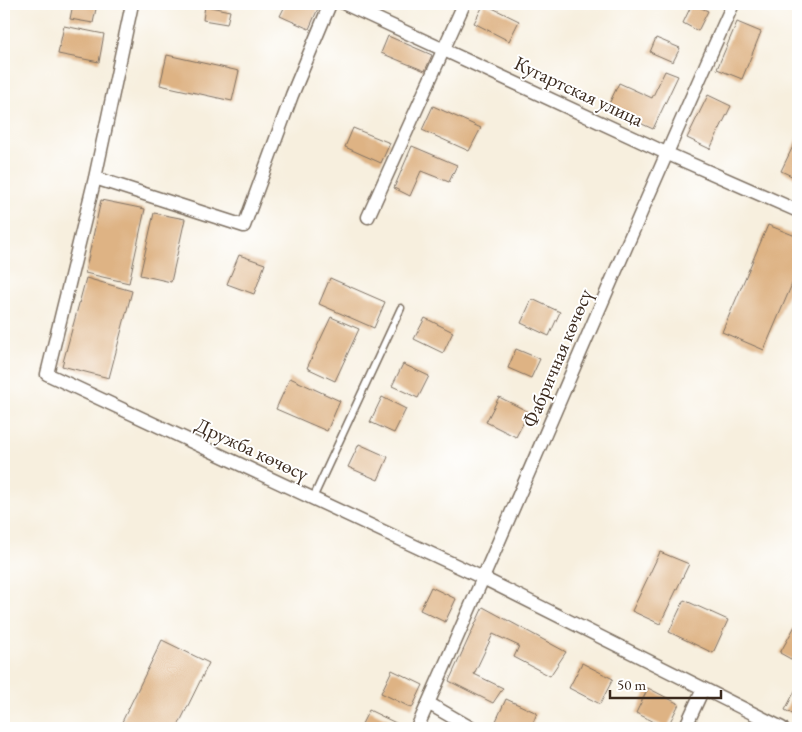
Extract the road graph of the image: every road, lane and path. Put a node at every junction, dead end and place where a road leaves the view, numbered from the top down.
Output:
1 (132, 4) edge
2 (330, 4) edge
3 (345, 4) edge
4 (464, 4) edge
5 (733, 4) edge
6 (444, 48) junction
7 (666, 153) junction
8 (96, 178) junction
9 (798, 210) edge
10 (368, 217) dead end
11 (401, 308) dead end
12 (313, 498) junction
13 (483, 578) junction
14 (704, 689) junction
15 (428, 703) junction
16 (417, 728) edge
17 (472, 728) edge
18 (685, 728) edge
19 (782, 728) edge

1 - 8 street, Дружба көчөсү
2 - 8 street
3 - 6 street, Кугартская улица
4 - 6 street
5 - 7 street, Фабричная көчөсү
6 - 7 street, Кугартская улица
6 - 10 street
7 - 9 street, Кугартская улица
7 - 13 street, Фабричная көчөсү
8 - 12 street, Дружба көчөсү
11 - 12 lane
12 - 13 street, Дружба көчөсү
13 - 14 street, Дружба көчөсү
13 - 15 street, Фабричная көчөсү
14 - 18 street
14 - 19 street, Дружба көчөсү
15 - 16 street, Фабричная көчөсү
15 - 17 street

